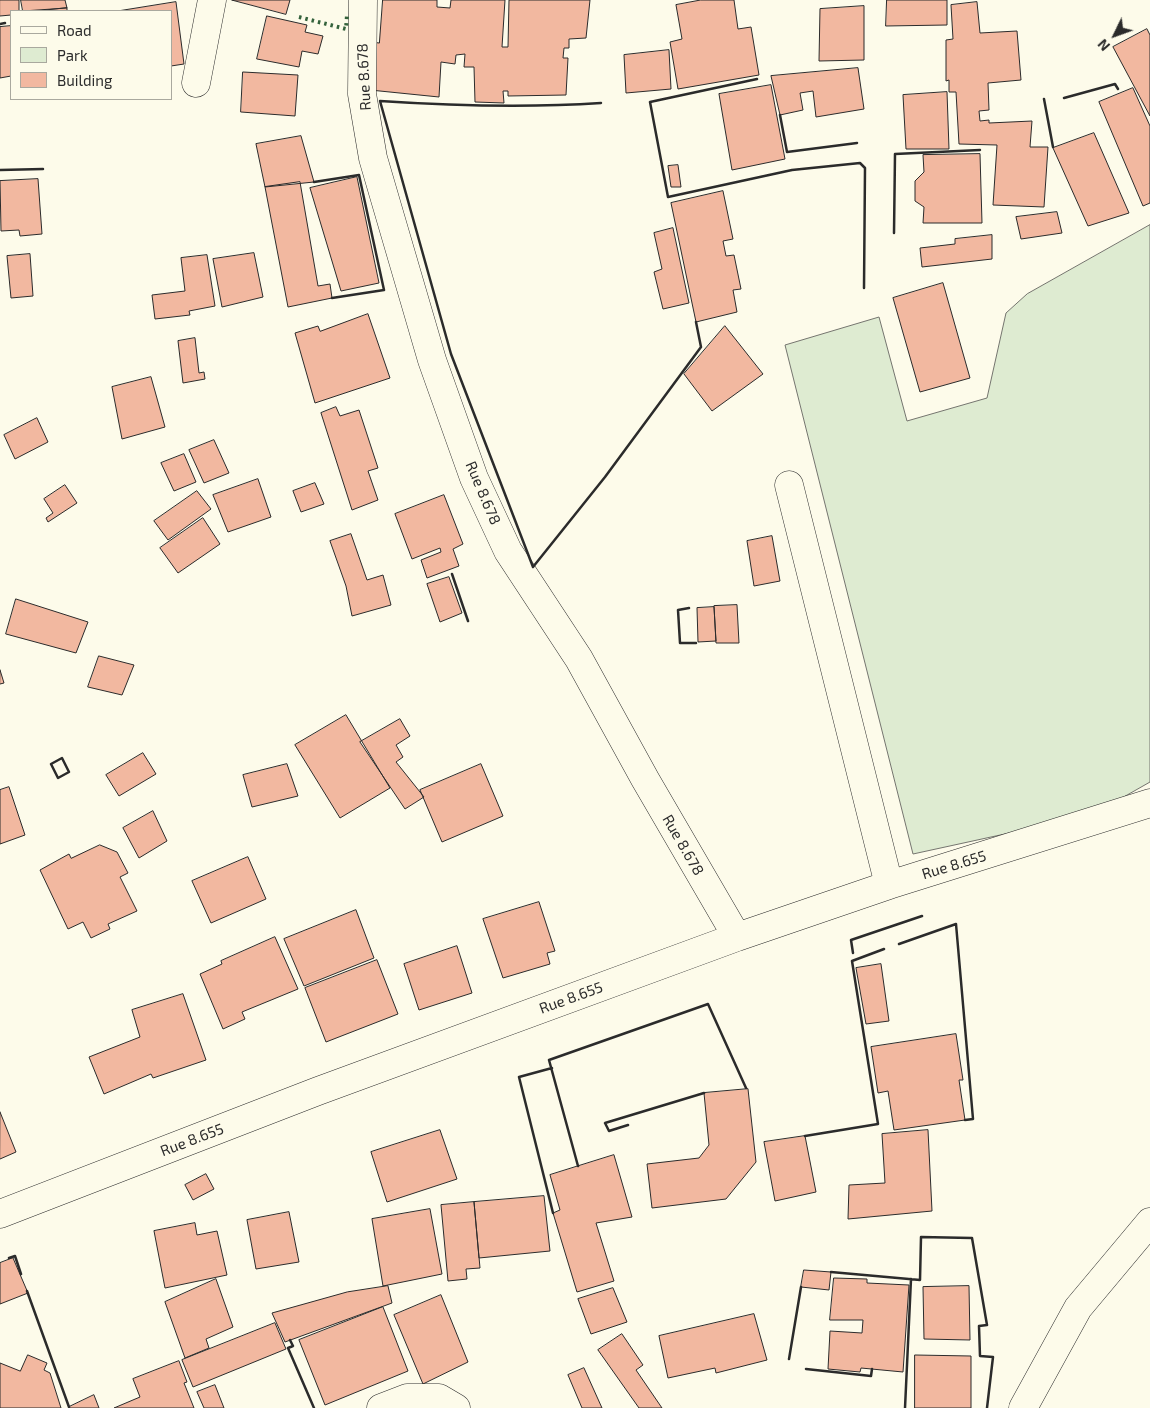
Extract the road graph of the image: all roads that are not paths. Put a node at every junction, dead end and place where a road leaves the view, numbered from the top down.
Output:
1 (212, 0) edge
2 (363, 0) edge
3 (196, 83) dead end
4 (789, 485) dead end
5 (1150, 803) edge
6 (889, 885) junction
7 (737, 937) junction
8 (0, 1214) edge
9 (1150, 1222) edge
10 (381, 1408) edge
11 (456, 1408) edge
12 (1023, 1408) edge

1 - 3 street
2 - 7 street, Rue 8.678
4 - 6 street
5 - 6 street, Rue 8.655
6 - 7 street, Rue 8.655
7 - 8 street, Rue 8.655
9 - 12 street
10 - 11 street

